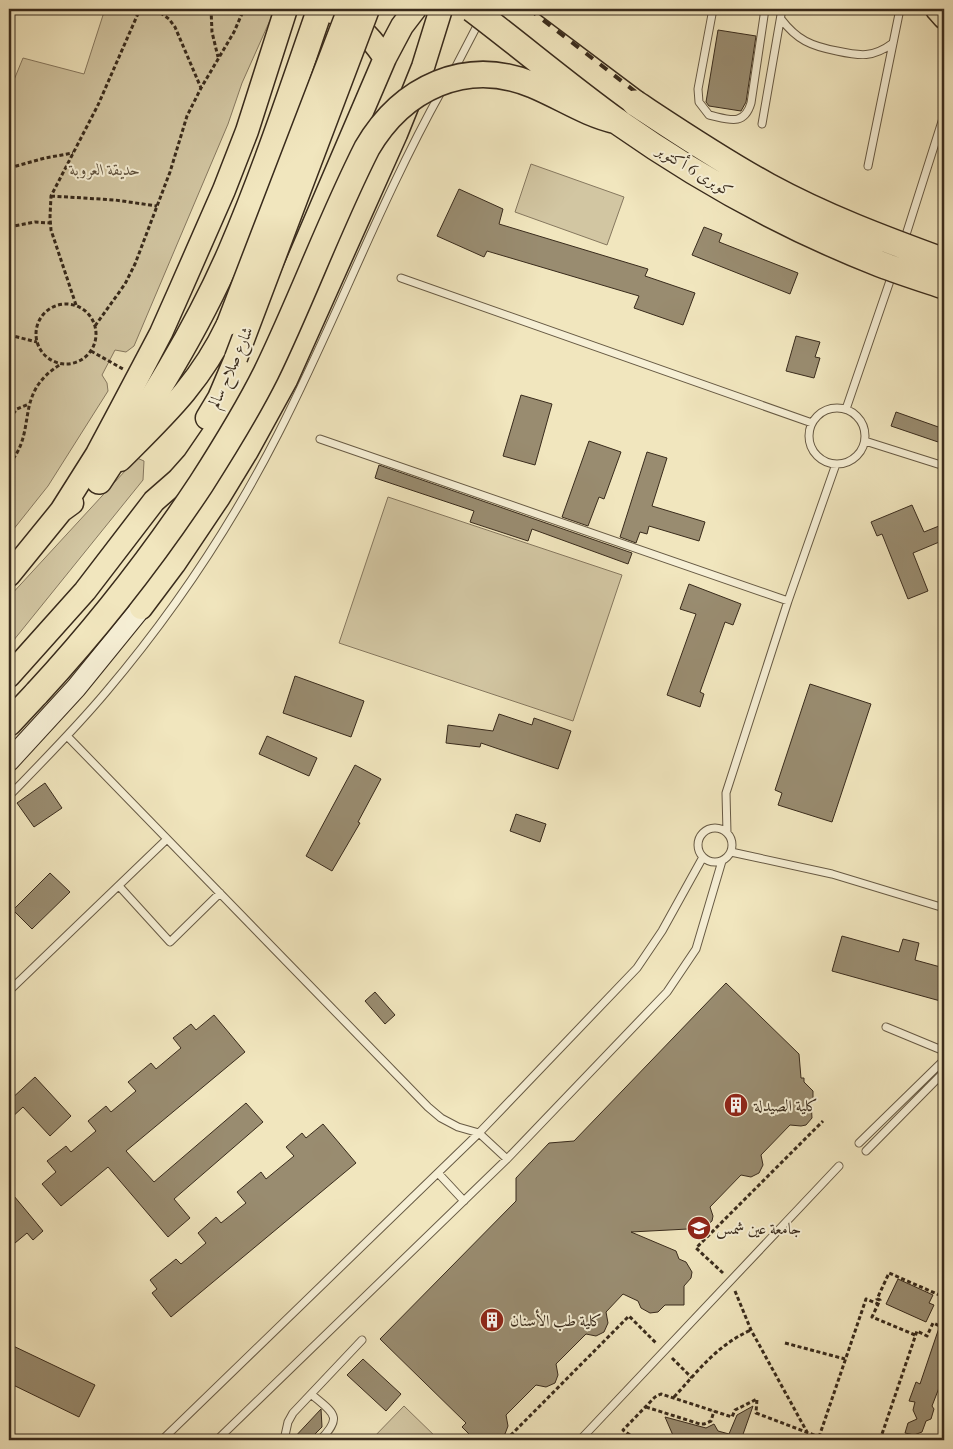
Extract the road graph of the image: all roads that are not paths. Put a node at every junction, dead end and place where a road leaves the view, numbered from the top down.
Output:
1 (286, 9) edge
2 (322, 9) edge
3 (349, 9) edge
4 (368, 9) edge
5 (415, 9) edge
6 (441, 9) edge
7 (472, 9) edge
8 (486, 9) edge
9 (510, 9) edge
10 (713, 9) edge
11 (765, 9) edge
12 (782, 9) edge
13 (900, 9) edge
14 (936, 9) edge
15 (944, 18) edge
16 (781, 19) junction
17 (893, 43) junction
18 (385, 58) junction
19 (944, 115) edge
20 (617, 121) junction
21 (762, 124) dead end
22 (868, 166) dead end
23 (944, 201) edge
24 (944, 214) edge
25 (899, 255) dead end
26 (944, 261) edge
27 (896, 264) dead end
28 (401, 278) dead end
29 (944, 286) edge
30 (846, 409) junction
31 (812, 423) junction
32 (320, 438) dead end
33 (865, 441) junction
34 (836, 464) junction
35 (944, 466) edge
36 (178, 480) junction
37 (99, 481) junction
38 (61, 511) junction
39 (9, 575) edge
40 (788, 601) junction
41 (141, 608) joint
42 (9, 676) edge
43 (9, 723) edge
44 (67, 736) junction
45 (9, 760) edge
46 (9, 796) edge
47 (727, 833) junction
48 (166, 840) junction
49 (731, 852) junction
50 (703, 858) junction
51 (722, 861) junction
52 (119, 886) junction
53 (220, 893) junction
54 (944, 908) edge
55 (9, 991) edge
56 (886, 1027) dead end
57 (944, 1051) edge
58 (944, 1060) edge
59 (944, 1072) edge
60 (479, 1133) junction
61 (859, 1143) dead end
62 (866, 1151) dead end
63 (507, 1159) junction
64 (839, 1166) dead end
65 (438, 1173) junction
66 (464, 1201) junction
67 (362, 1340) dead end
68 (311, 1394) junction
69 (162, 1440) edge
70 (217, 1440) edge
71 (284, 1440) edge
72 (320, 1440) edge
73 (580, 1440) edge

1 - 38 highway
2 - 18 highway
2 - 37 highway
3 - 37 highway, شارع صلاح سالم, bridge
4 - 36 highway, شارع صلاح سالم, bridge
5 - 18 highway
6 - 41 highway, bridge
7 - 20 highway, كوبرى 6 أكتوبر, bridge
8 - 44 lane
9 - 26 highway, كوبرى 6 أكتوبر, bridge
10 - 11 lane
12 - 16 lane
13 - 17 lane
14 - 15 main road
16 - 17 lane
16 - 21 lane
17 - 22 lane
18 - 36 highway
19 - 25 lane
20 - 29 highway, كوبرى 6 أكتوبر, bridge
20 - 43 highway, bridge
23 - 24 lane
27 - 30 lane
28 - 31 lane
30 - 31 lane
30 - 33 lane
31 - 34 lane
32 - 40 lane
33 - 34 lane
33 - 35 lane
34 - 40 lane
36 - 42 highway, شارع صلاح سالم
37 - 38 highway, شارع صلاح سالم
38 - 39 highway, شارع صلاح سالم
40 - 47 lane
41 - 45 main road
44 - 46 lane
44 - 48 lane
47 - 49 lane
47 - 50 lane
48 - 52 lane
48 - 53 lane
49 - 51 lane
49 - 54 lane
50 - 51 lane
50 - 60 lane
51 - 63 lane
52 - 53 lane
52 - 55 lane
53 - 60 lane
56 - 57 lane
58 - 61 lane
59 - 62 lane
60 - 63 lane
60 - 65 lane
63 - 66 lane
64 - 73 lane
65 - 66 lane
65 - 69 lane
66 - 70 lane
67 - 68 lane
68 - 71 lane
68 - 72 lane

